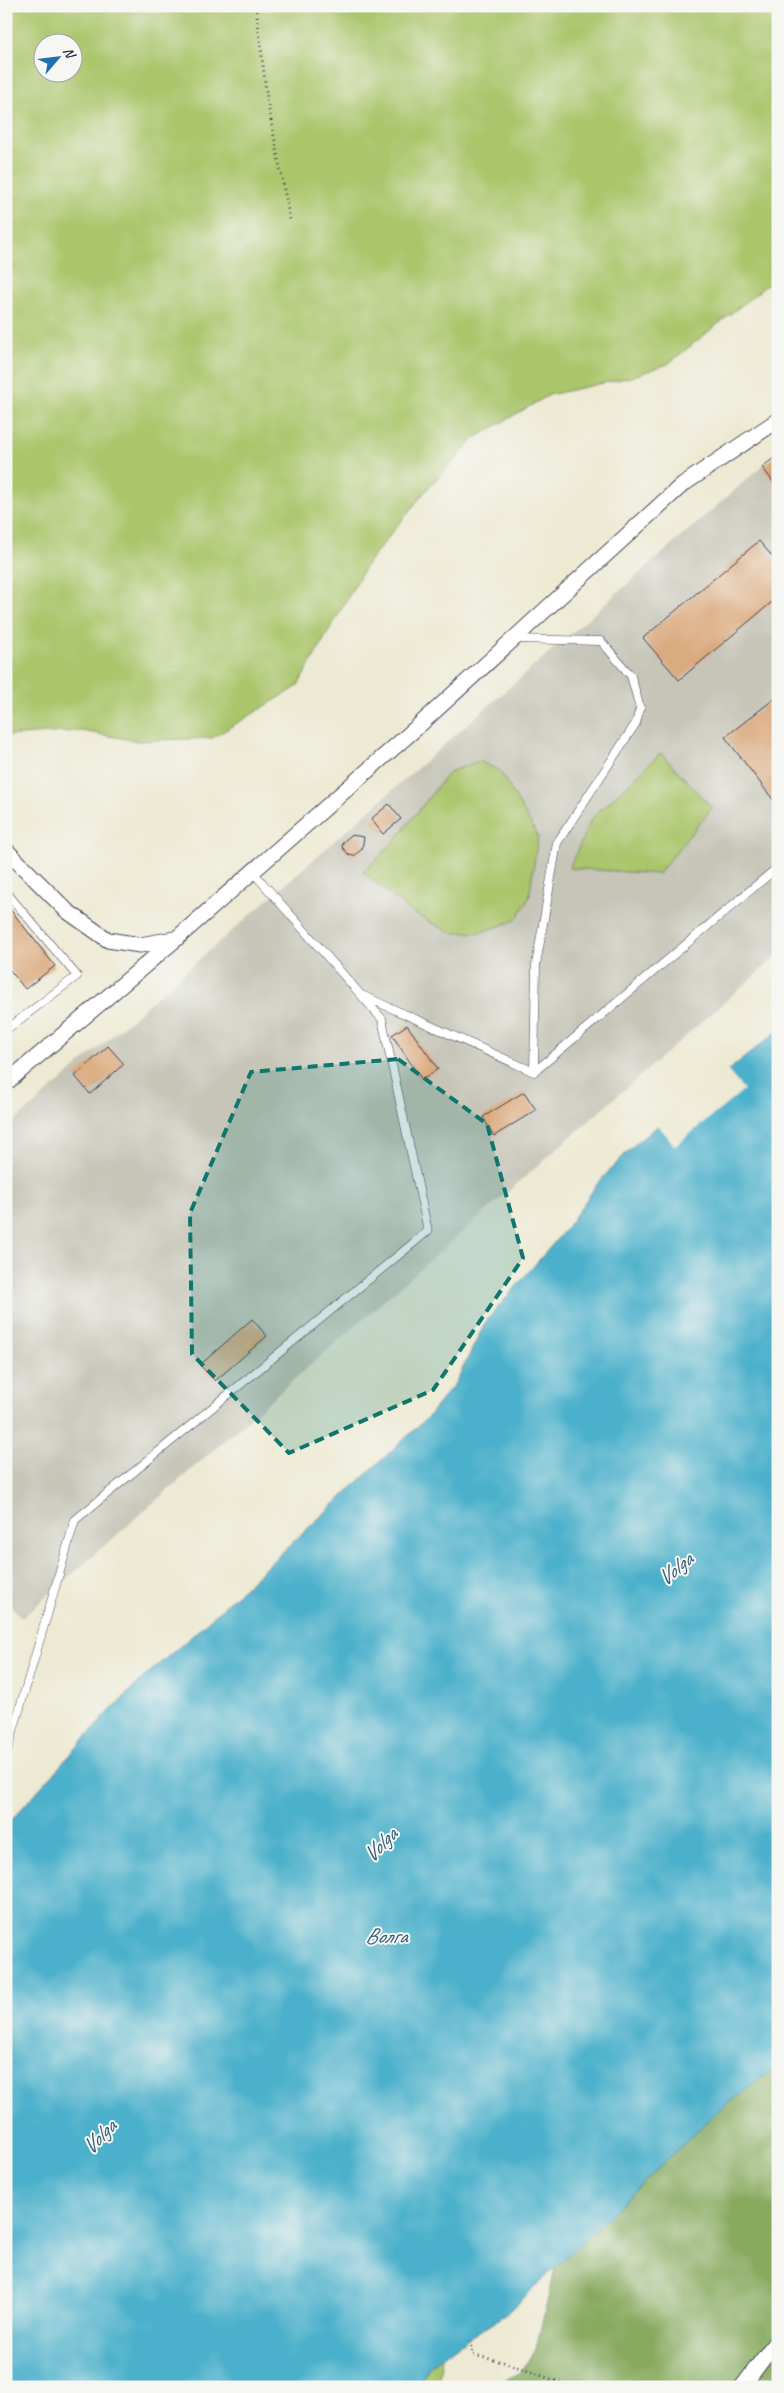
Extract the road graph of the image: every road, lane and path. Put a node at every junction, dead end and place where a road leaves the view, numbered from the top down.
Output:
1 (256, 6) edge
2 (290, 221) dead end
3 (778, 420) edge
4 (514, 639) junction
5 (6, 850) edge
6 (778, 867) edge
7 (252, 871) junction
8 (6, 892) edge
9 (176, 939) junction
10 (360, 994) junction
11 (6, 1030) edge
12 (534, 1072) junction
13 (6, 1083) edge
14 (6, 1755) edge
15 (778, 2339) edge
16 (471, 2342) dead end
17 (573, 2387) edge
18 (742, 2387) edge

1 - 2 path
3 - 4 street
4 - 7 street
4 - 12 lane
5 - 9 street
6 - 12 lane
7 - 9 street
7 - 10 lane
8 - 11 lane
9 - 13 street
10 - 12 lane
10 - 14 lane
15 - 18 street
16 - 17 path

